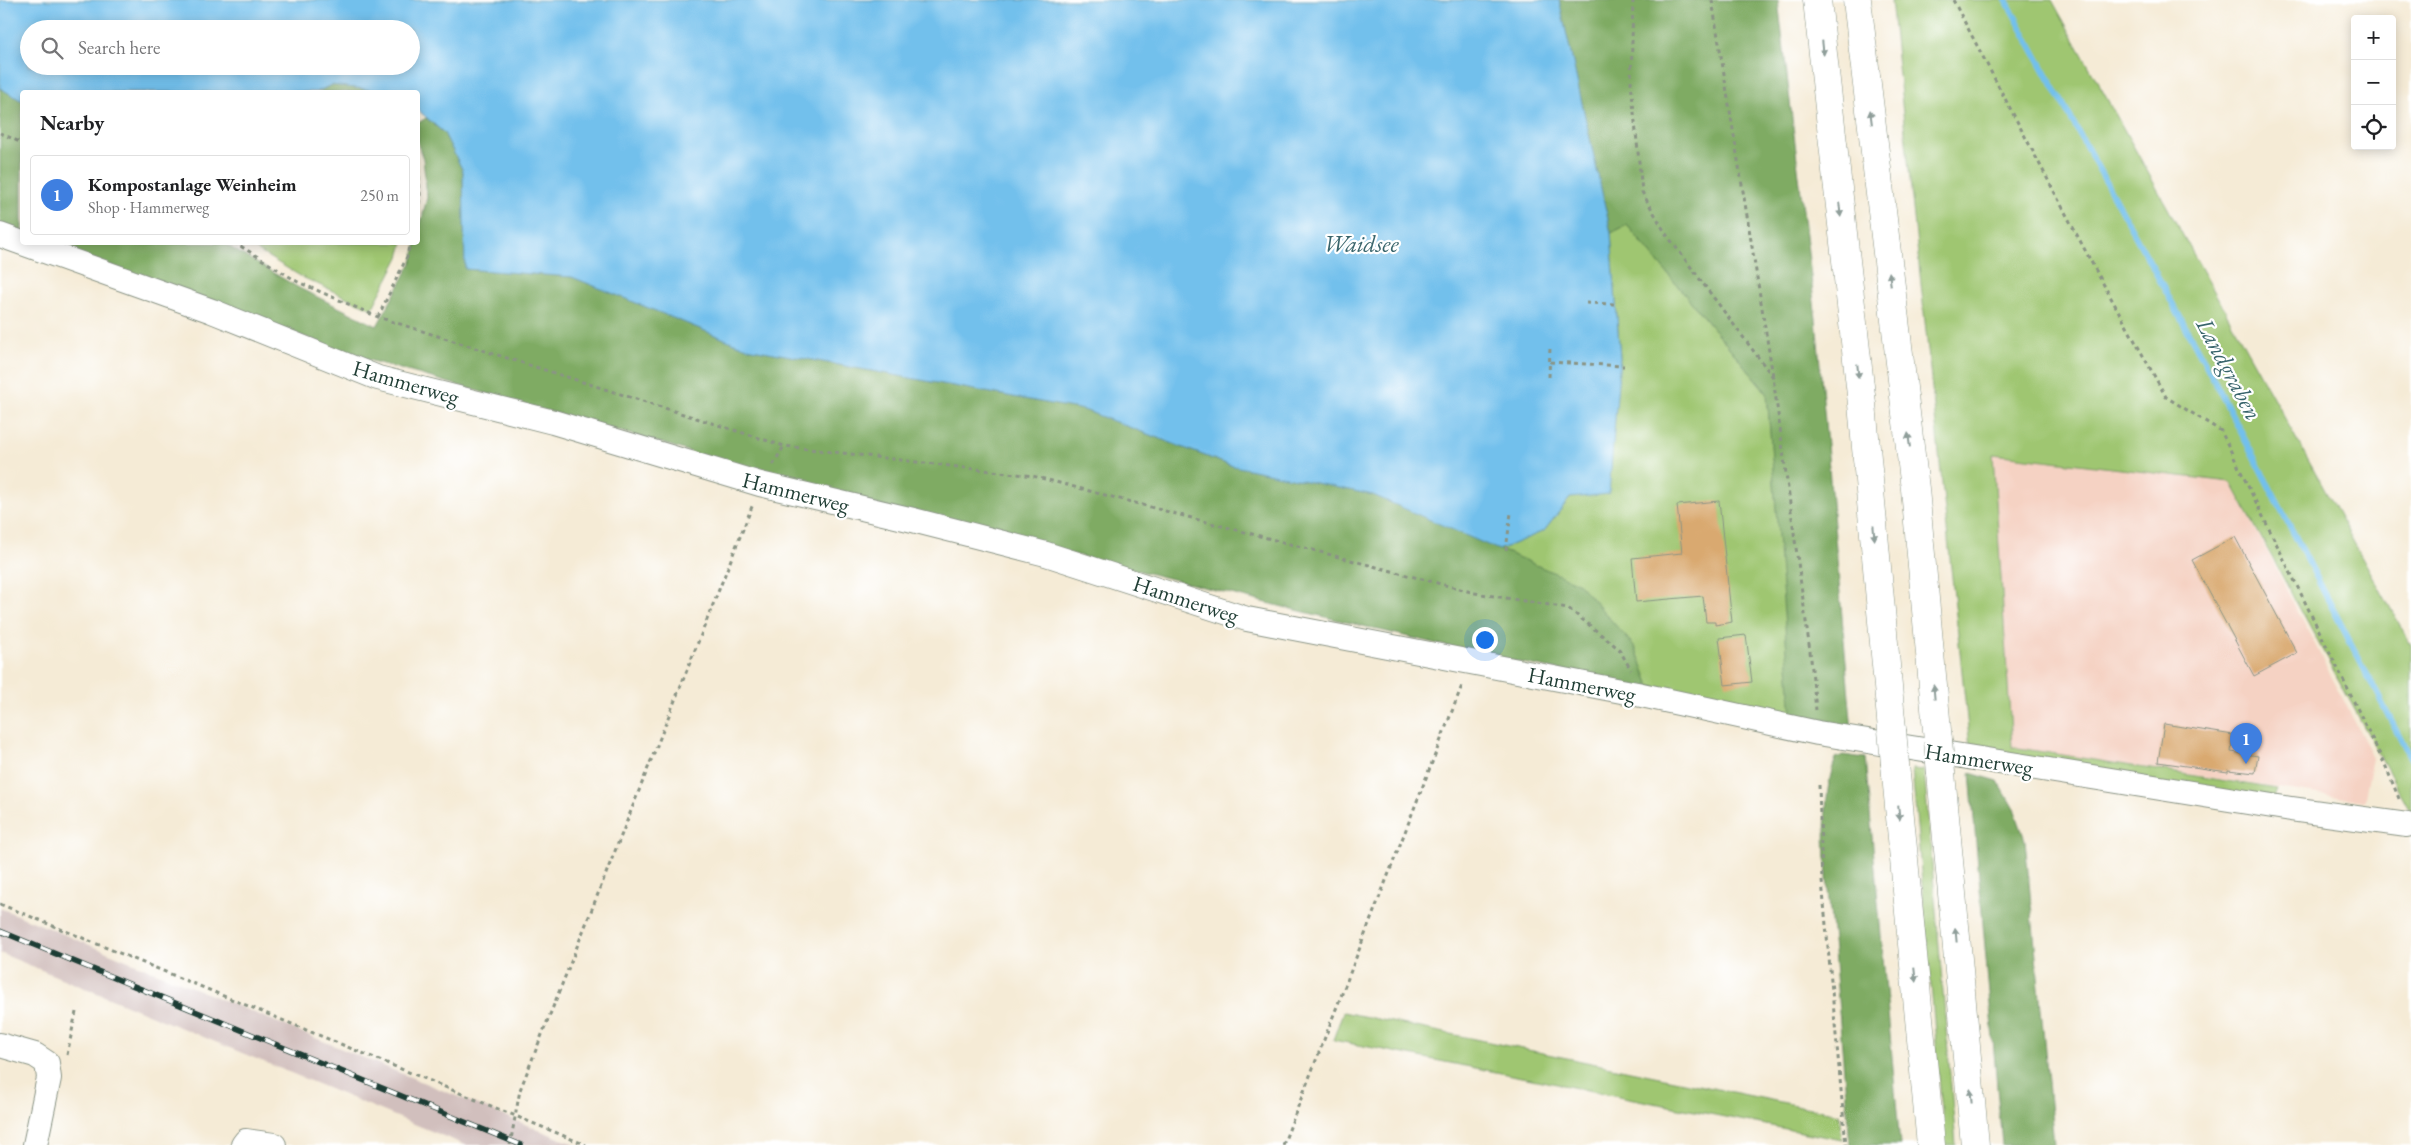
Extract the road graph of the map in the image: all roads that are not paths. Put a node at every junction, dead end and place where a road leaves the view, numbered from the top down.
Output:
1 (1817, 0) edge
2 (1857, 0) edge
3 (0, 235) edge
4 (20, 242) edge
5 (28, 245) edge
6 (2407, 825) road end
7 (0, 1045) edge
8 (35, 1145) edge
9 (243, 1145) edge
10 (274, 1145) edge
11 (1931, 1145) edge
12 (1975, 1145) edge

1 -> 11 highway, bridge
12 -> 2 highway, bridge
3 - 4 street, Hammerweg
5 - 6 street, Hammerweg
7 - 8 street
9 - 10 street

